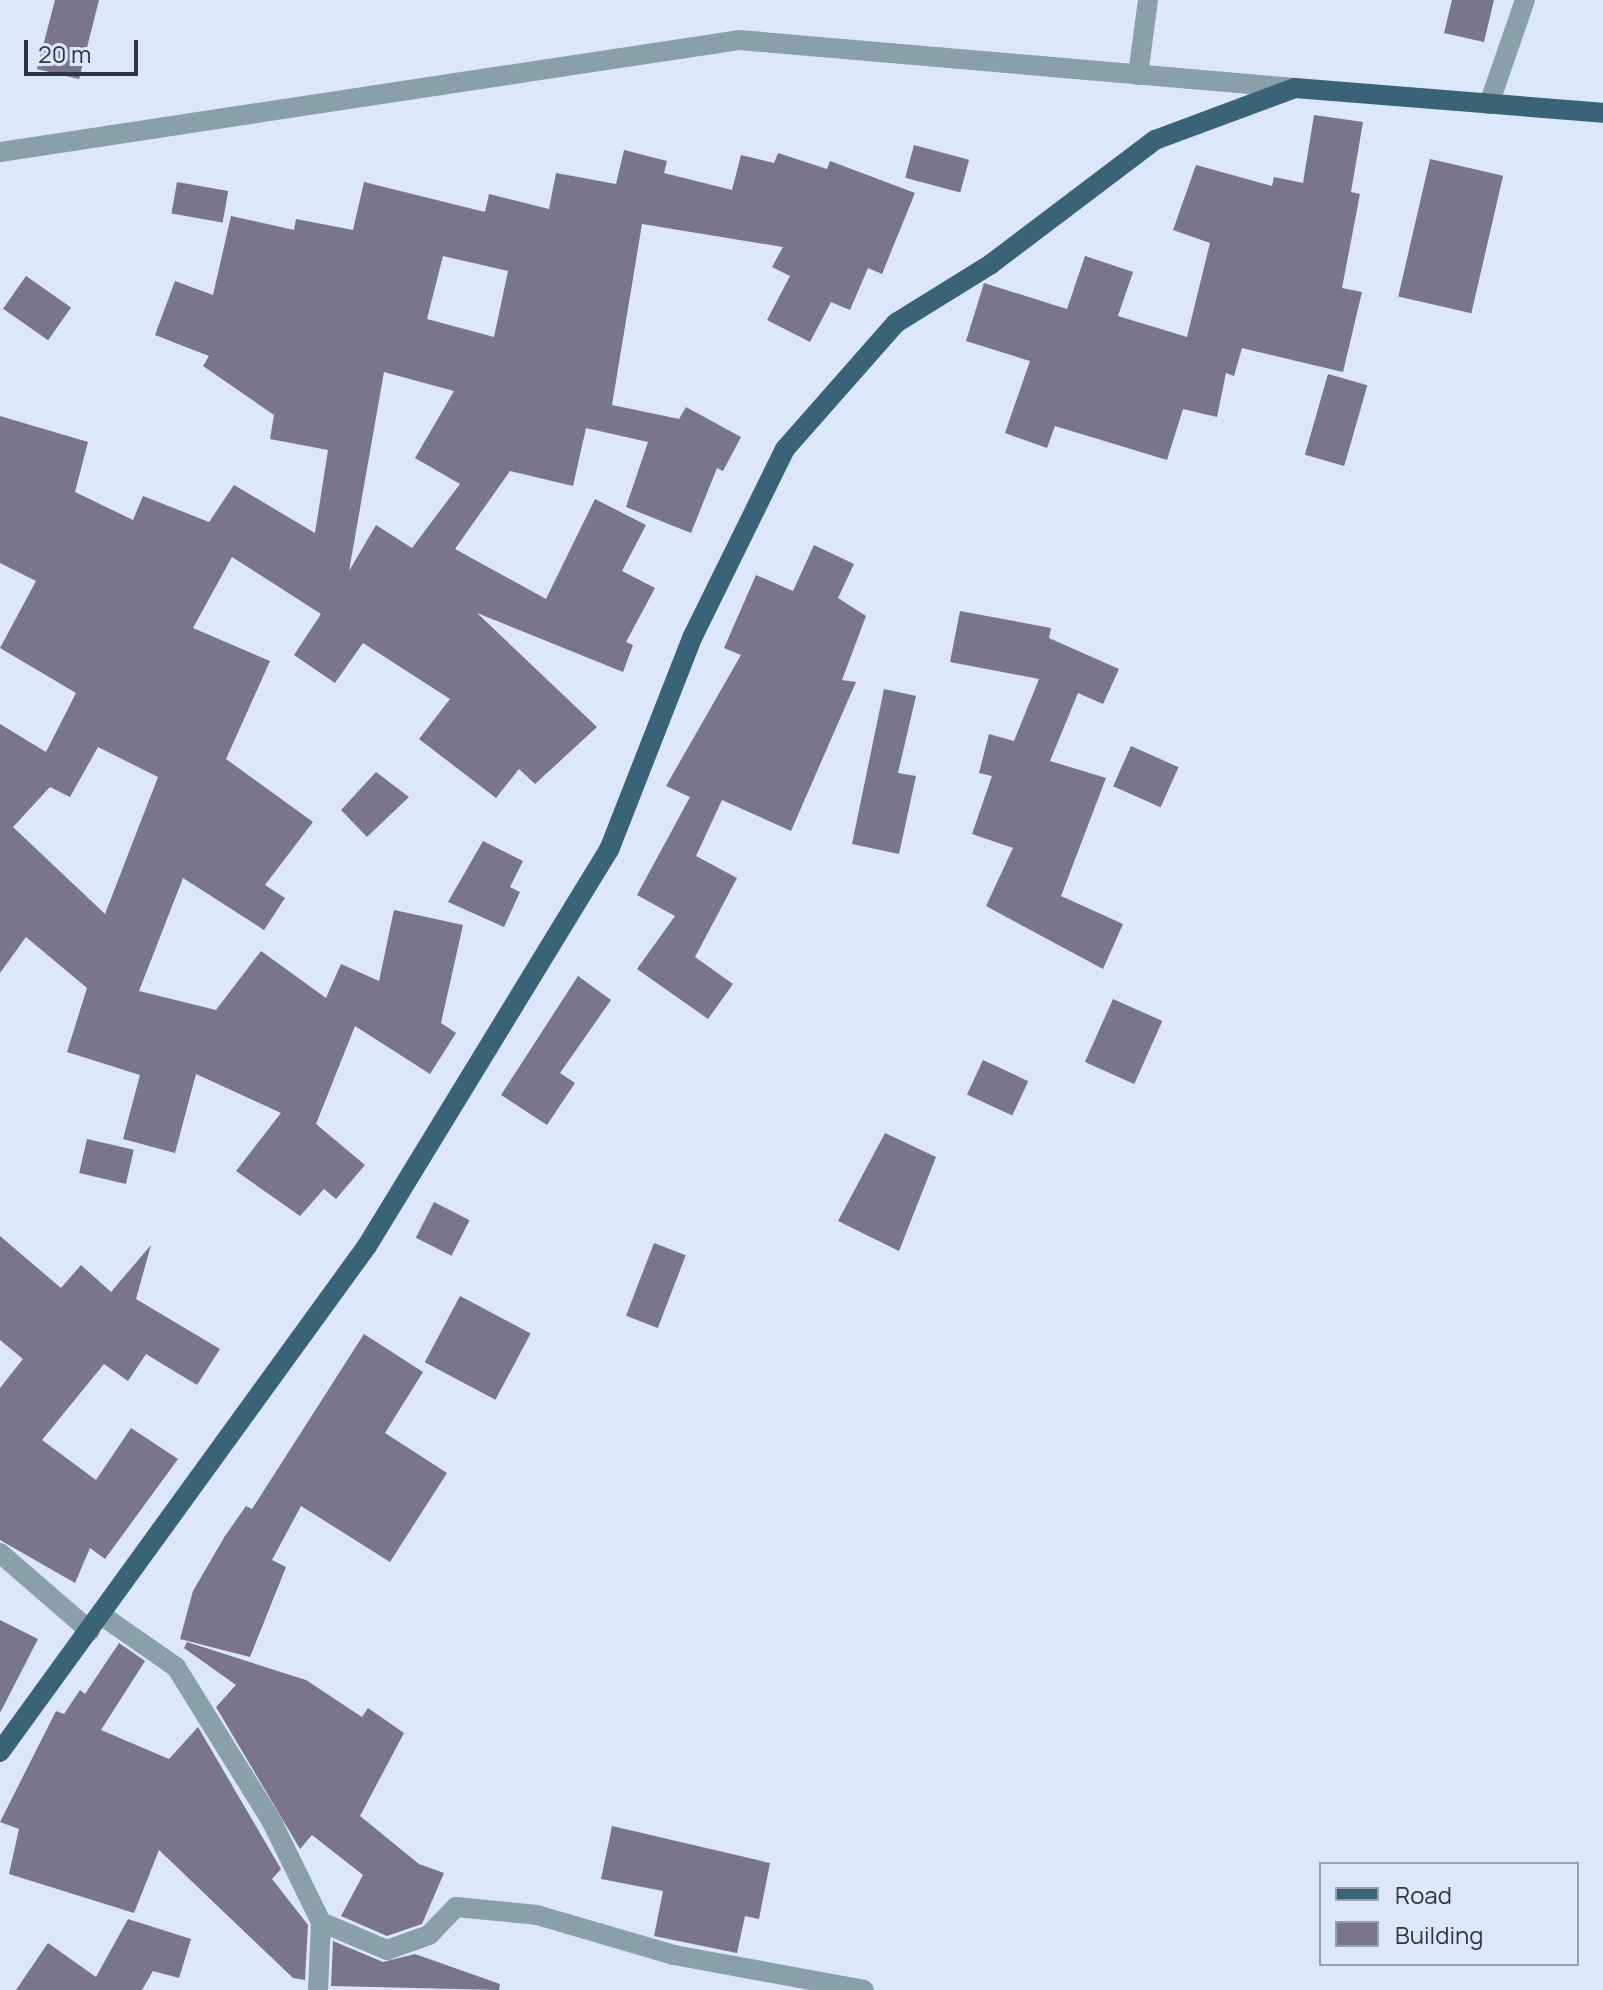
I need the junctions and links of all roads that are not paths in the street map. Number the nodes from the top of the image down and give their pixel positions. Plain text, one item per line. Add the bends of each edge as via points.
1 (1148, 0) edge
2 (1525, 0) edge
3 (1138, 75) junction
4 (1295, 88) junction
5 (1489, 104) junction
6 (1603, 113) edge
7 (0, 152) edge
8 (0, 1553) edge
9 (97, 1624) junction
10 (0, 1752) edge
11 (321, 1922) junction
12 (318, 1990) edge
13 (864, 1990) edge

1 - 3 street
2 - 5 street
3 - 4 street
3 - 7 street via 739,40
4 - 5 main road
4 - 9 main road via 1155,140 991,264 896,323 785,449 693,636 609,850 367,1246
5 - 6 main road
8 - 9 street
9 - 10 main road
9 - 11 street via 176,1667 272,1822
11 - 12 street
11 - 13 street via 387,1950 429,1935 456,1907 537,1915 674,1955

